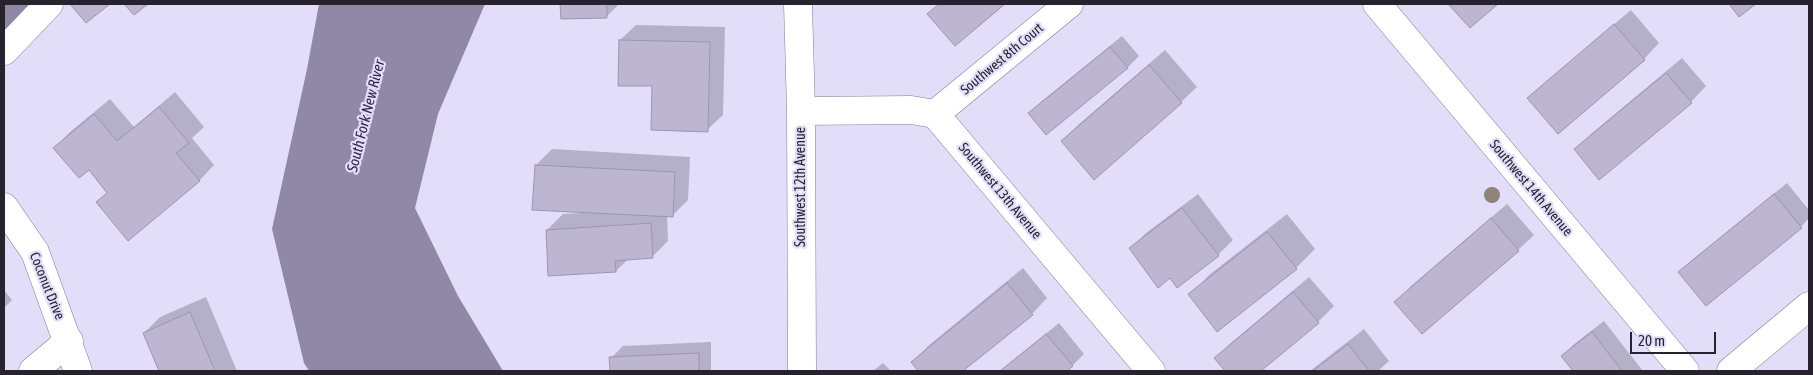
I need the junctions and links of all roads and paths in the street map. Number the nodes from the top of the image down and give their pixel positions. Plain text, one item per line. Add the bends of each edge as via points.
1 (49, 4) edge
2 (798, 4) edge
3 (1069, 4) edge
4 (1376, 4) edge
5 (4, 51) edge
6 (801, 111) junction
7 (935, 114) junction
8 (4, 207) edge
9 (1809, 306) edge
10 (69, 341) junction
11 (33, 371) edge
12 (78, 371) edge
13 (802, 371) edge
14 (1151, 371) edge
15 (1685, 371) edge
16 (1731, 371) edge

1 - 5 street
2 - 6 street, Southwest 12th Avenue
3 - 7 street, Southwest 8th Court
4 - 15 street, Southwest 14th Avenue
6 - 7 street via 911,110
6 - 13 street, Southwest 12th Avenue
7 - 14 street, Southwest 13th Avenue
8 - 10 street, Coconut Drive via 35,252
9 - 16 street
10 - 11 street
10 - 12 street, Coconut Drive

